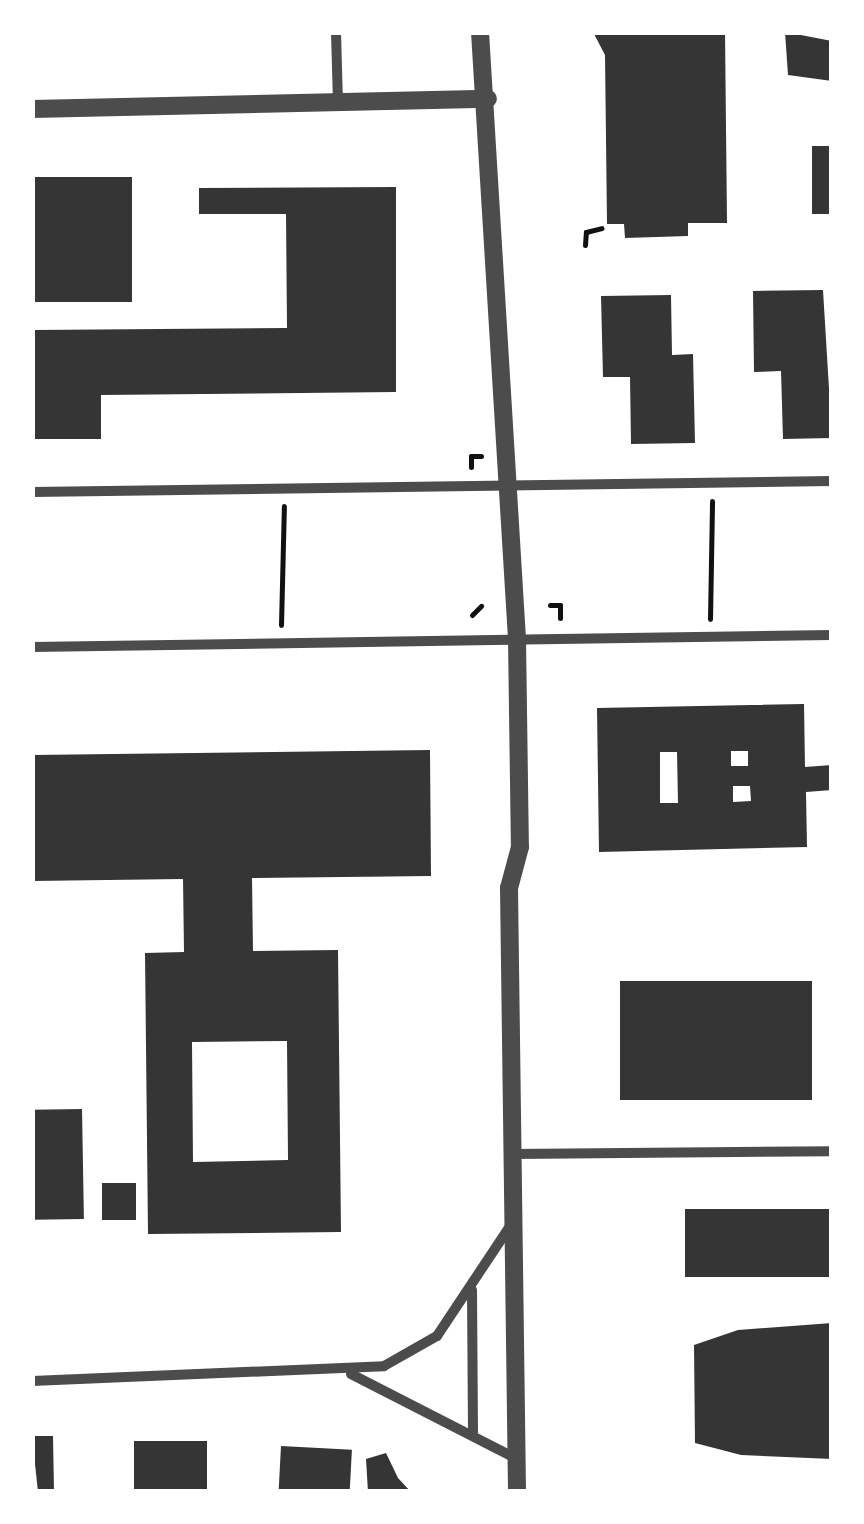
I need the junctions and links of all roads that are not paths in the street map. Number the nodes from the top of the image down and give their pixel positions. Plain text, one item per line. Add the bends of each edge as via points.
1 (336, 32) edge
2 (480, 32) edge
3 (488, 100) junction
4 (338, 103) junction
5 (32, 110) edge
6 (832, 481) edge
7 (511, 488) junction
8 (32, 492) edge
9 (832, 635) edge
10 (517, 638) junction
11 (32, 647) edge
12 (832, 1151) edge
13 (513, 1154) junction
14 (513, 1221) junction
15 (472, 1288) junction
16 (350, 1374) junction
17 (32, 1382) edge
18 (473, 1432) junction
19 (517, 1459) junction
20 (517, 1492) edge

1 - 4 street
2 - 3 street
3 - 4 street
3 - 7 street
4 - 5 street
6 - 7 street
7 - 8 street
7 - 10 street
9 - 10 street
10 - 11 street
10 - 13 street
12 - 13 street
13 - 14 street
14 - 15 street
14 - 19 street
15 - 16 street via 426,1346
15 - 18 street
16 - 17 street
16 - 18 street
18 - 19 street
19 - 20 street

